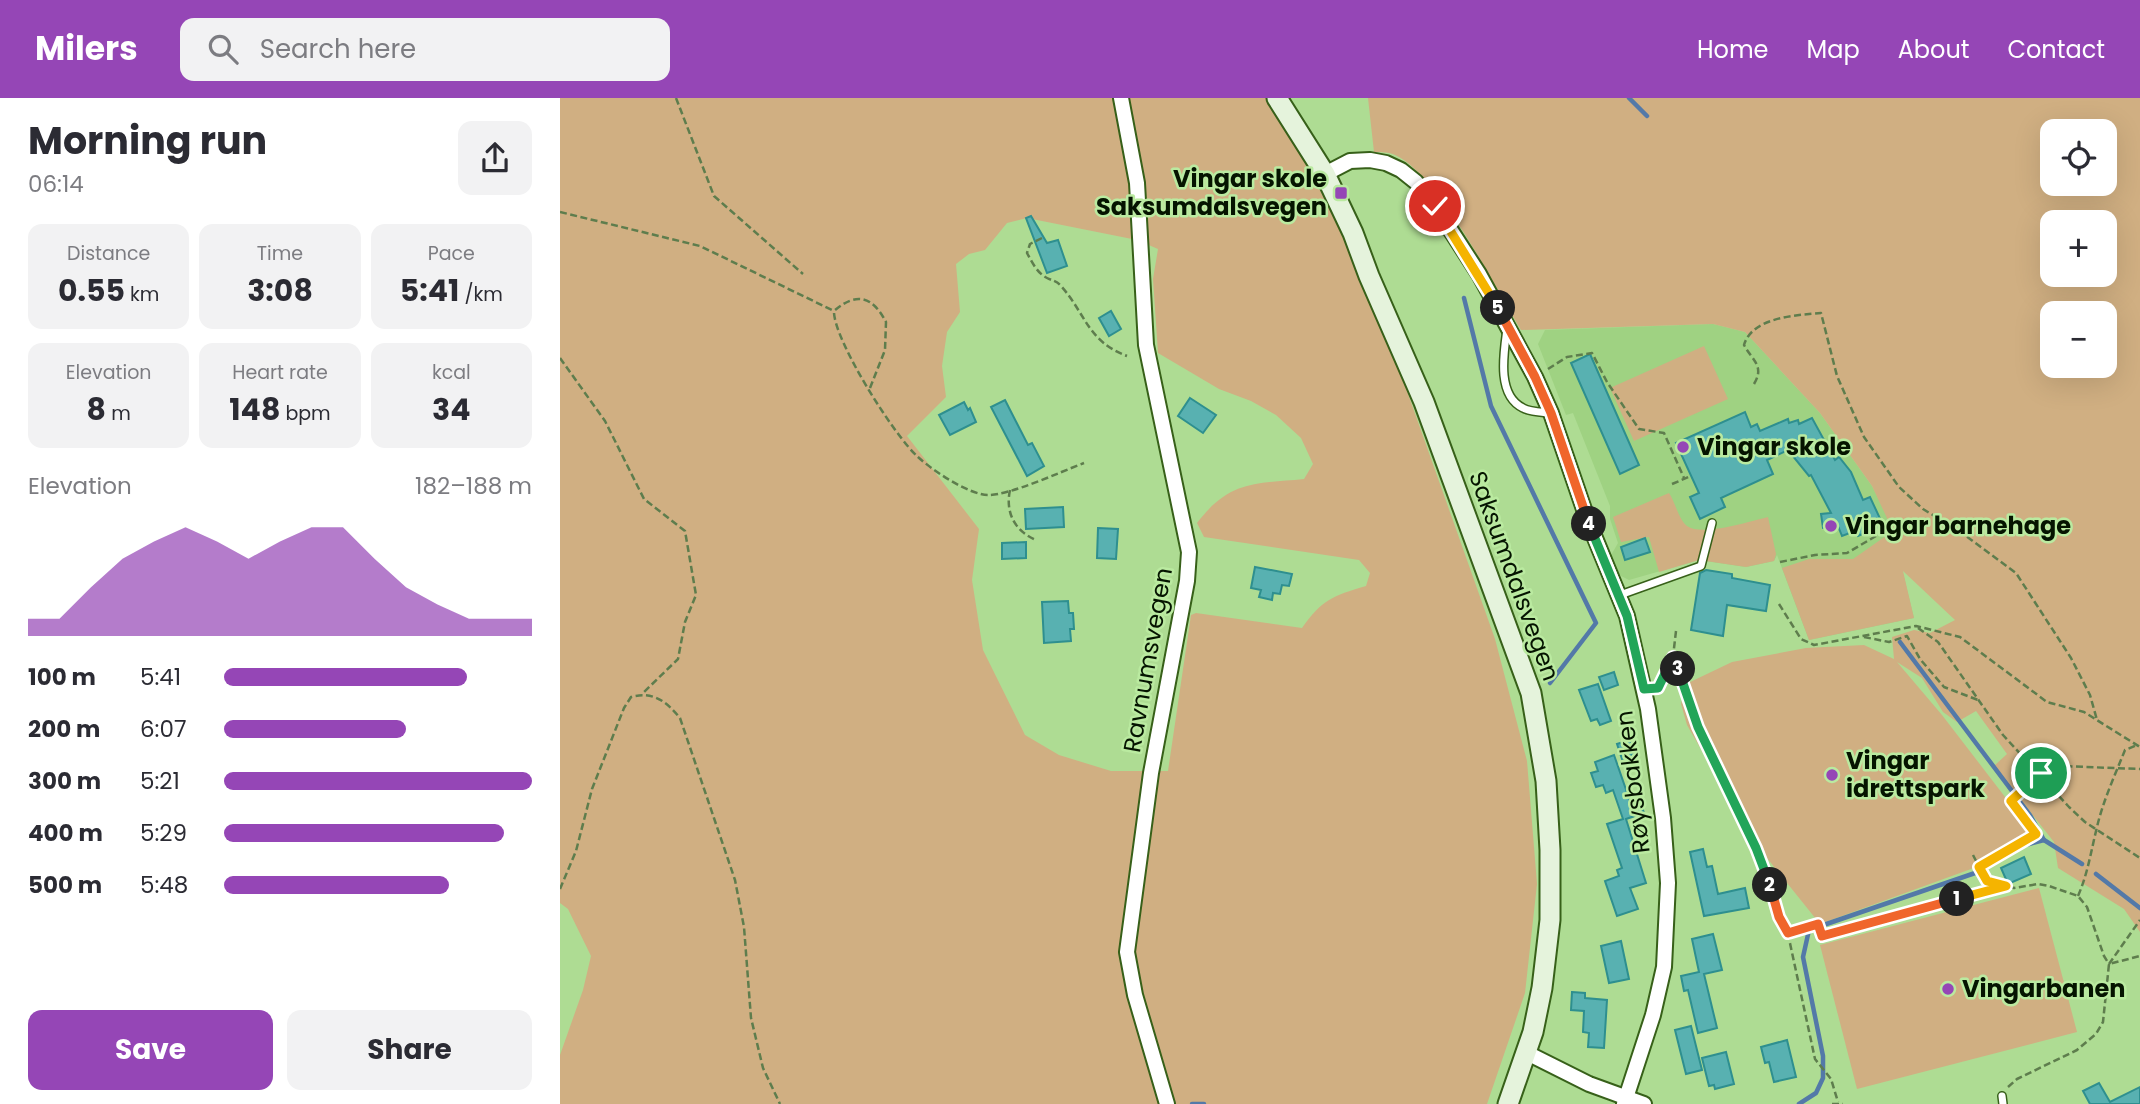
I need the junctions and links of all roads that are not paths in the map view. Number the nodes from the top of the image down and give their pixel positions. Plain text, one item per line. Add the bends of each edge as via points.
1 (1121, 98) edge
2 (1277, 98) edge
3 (1325, 174) junction
4 (1508, 325) junction
5 (1551, 413) junction
6 (1712, 523) dead end
7 (1620, 595) junction
8 (1527, 1054) junction
9 (1625, 1100) edge
10 (1167, 1104) edge
11 (1508, 1104) edge
12 (1644, 1104) edge

1 - 10 street, Ravnumsvegen via 1137,183 1146,345 1189,552 1151,773 1127,952
2 - 3 main road, Saksumdalsvegen
3 - 4 street, Røysbakken via 1350,162 1370,160 1409,176 1435,206
3 - 8 main road, Saksumdalsvegen via 1424,402 1534,704 1546,781 1551,885 1542,988
4 - 5 street, Røysbakken
4 - 5 lane via 1503,355 1508,390 1525,409
5 - 7 street, Røysbakken via 1588,521
6 - 7 lane via 1701,566
7 - 9 street, Røysbakken via 1639,657 1668,883 1664,967
8 - 9 street
8 - 11 main road, Saksumdalsvegen
9 - 12 street

